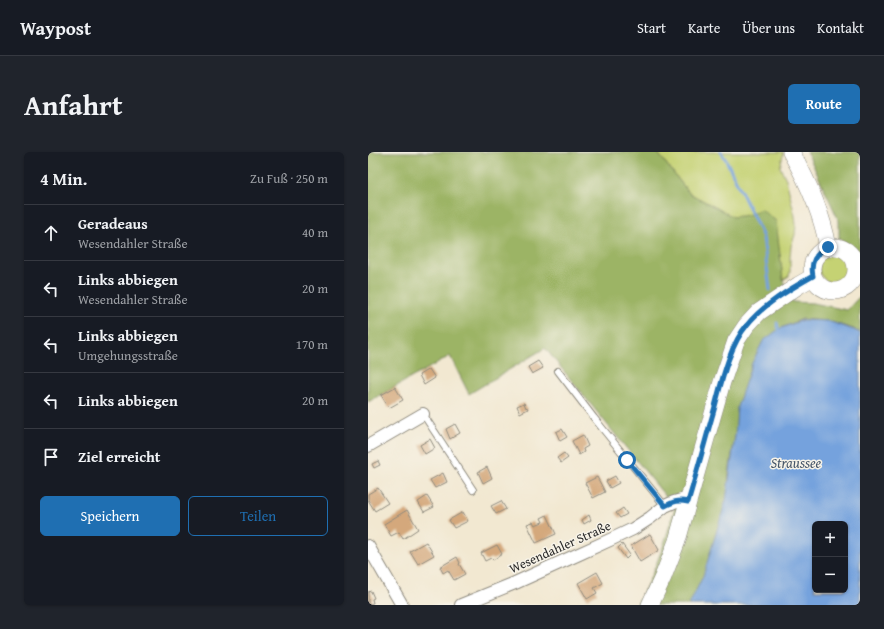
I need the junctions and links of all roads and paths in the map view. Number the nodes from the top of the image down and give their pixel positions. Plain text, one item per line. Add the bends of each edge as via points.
1 (792, 152) edge
2 (828, 247) junction
3 (813, 276) junction
4 (856, 286) edge
5 (558, 371) dead end
6 (423, 414) joint
7 (368, 446) edge
8 (473, 490) dead end
9 (688, 502) junction
10 (665, 506) junction
11 (368, 546) edge
12 (402, 605) edge
13 (462, 605) edge
14 (650, 605) edge

1 - 2 main road via 805,176 822,219
2 - 3 main road via 816,256 813,262
2 - 4 main road via 842,248 852,256 856,270
3 - 4 main road via 816,282 827,290
3 - 9 main road via 759,312 736,341
5 - 10 lane
6 - 7 street
6 - 8 lane
9 - 10 street, Wesendahler Straße via 681,500
9 - 14 main road via 677,541
10 - 13 street, Wesendahler Straße via 633,529
11 - 12 street

